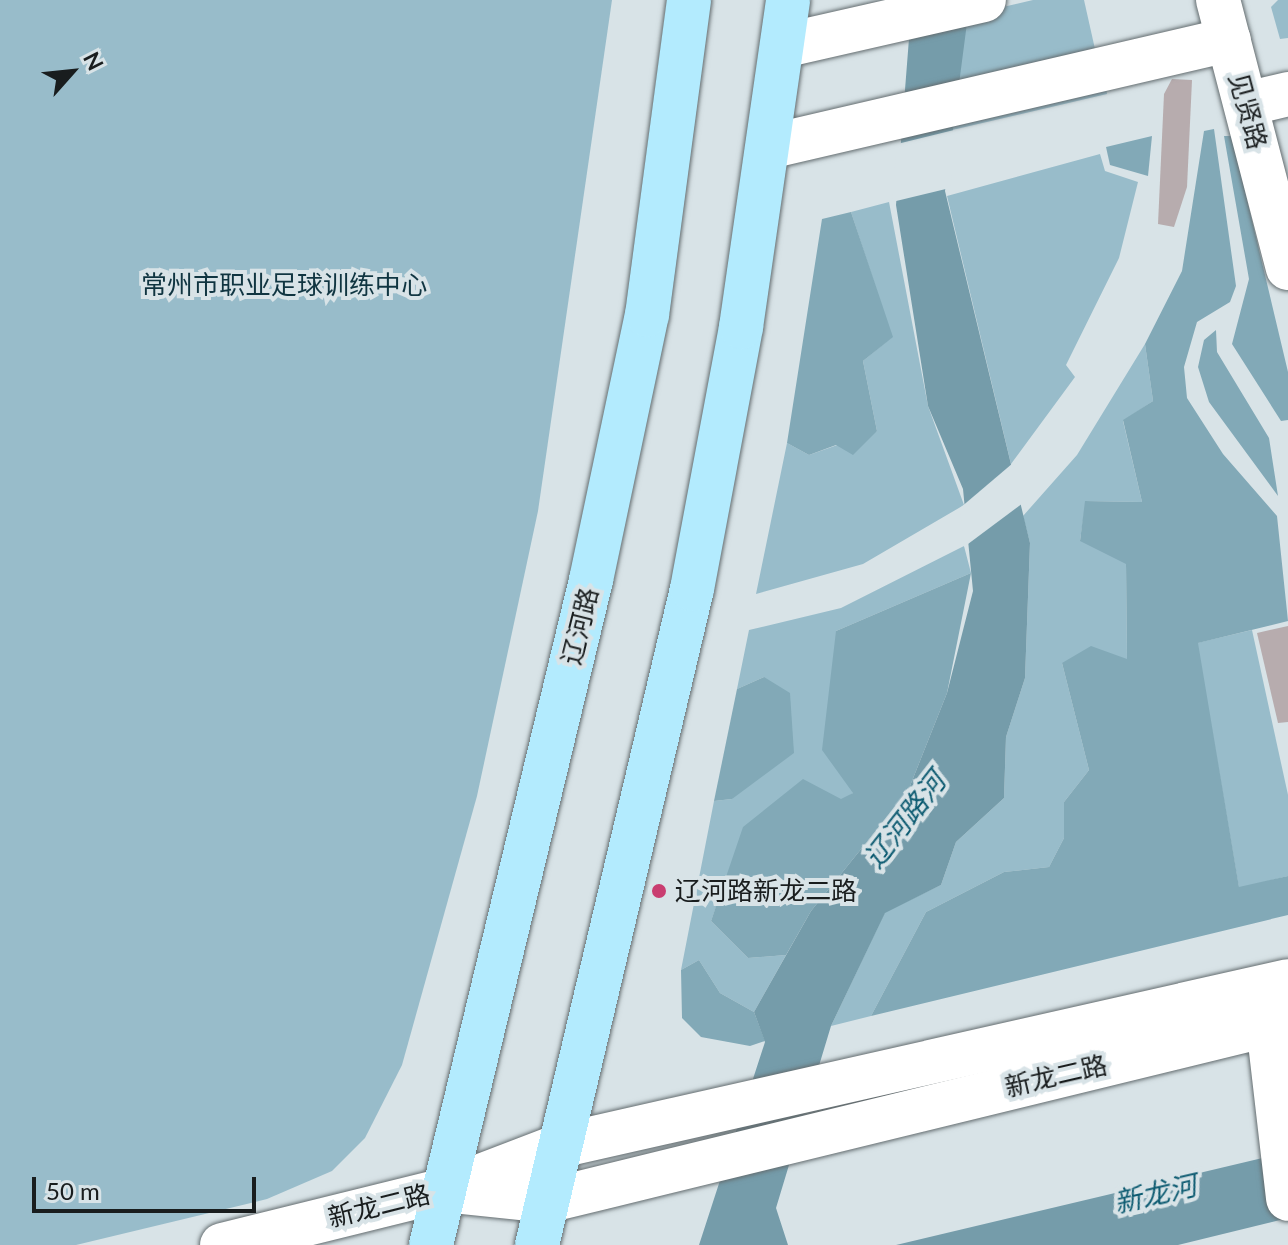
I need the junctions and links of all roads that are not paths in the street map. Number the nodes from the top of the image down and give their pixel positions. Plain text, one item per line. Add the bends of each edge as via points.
1 (689, 0) edge
2 (788, 0) edge
3 (976, 2) edge
4 (1223, 20) edge
5 (782, 46) junction
6 (1288, 94) edge
7 (1246, 104) junction
8 (768, 147) junction
9 (1288, 268) edge
10 (1283, 998) edge
11 (559, 1146) junction
12 (444, 1190) junction
13 (1288, 1199) edge
14 (547, 1201) junction
15 (222, 1245) edge
16 (431, 1245) edge
17 (537, 1245) edge

1 - 12 main road, 辽河路 via 647,315 591,580
2 - 5 main road
3 - 5 street
4 - 7 street, 见贤路
4 - 8 street via 955,104
5 - 8 main road
6 - 7 street
7 - 9 street, 见贤路
8 - 11 main road via 692,589
10 - 11 street, 新龙二路 via 827,1087
10 - 13 street via 1280,1128
10 - 14 street, 新龙二路 via 823,1132
11 - 12 street, 新龙二路
11 - 14 main road
12 - 14 street
12 - 15 street, 新龙二路
12 - 16 main road, 辽河路
14 - 17 main road

